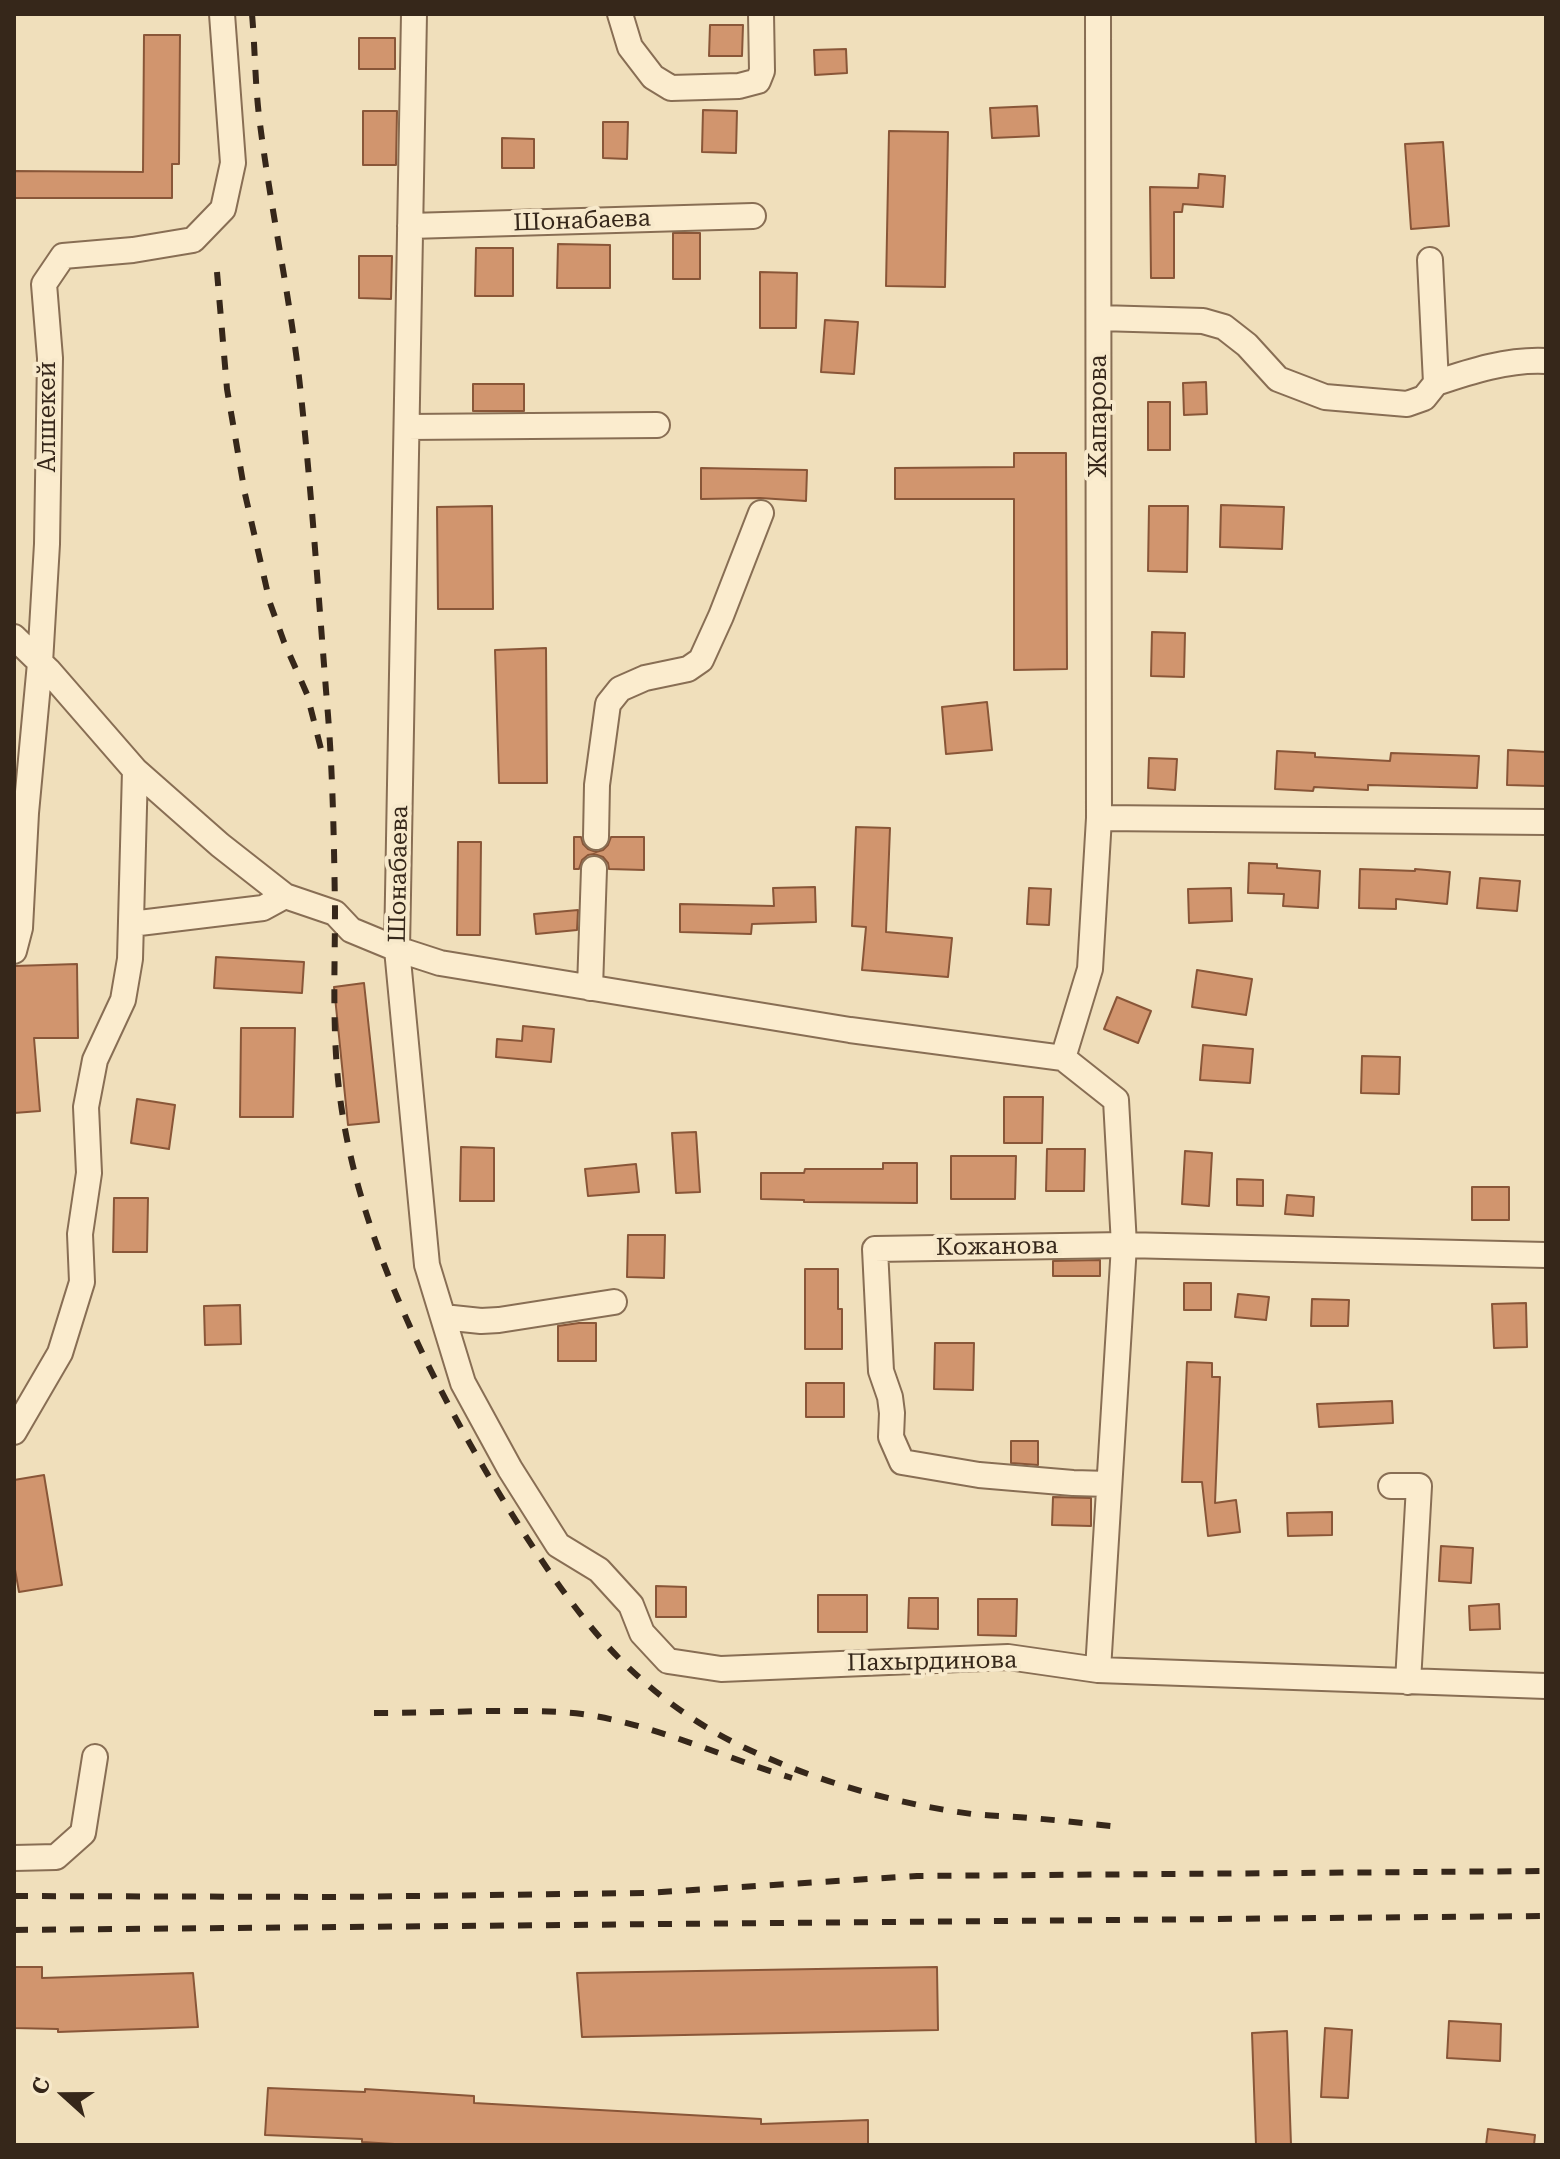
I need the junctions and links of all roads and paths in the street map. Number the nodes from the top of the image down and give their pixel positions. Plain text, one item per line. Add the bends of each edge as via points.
1 (222, 14) edge
2 (414, 14) edge
3 (620, 14) edge
4 (761, 14) edge
5 (1098, 14) edge
6 (753, 216) dead end
7 (410, 226) junction
8 (1430, 260) dead end
9 (1099, 318) junction
10 (1546, 361) edge
11 (1436, 383) junction
12 (657, 425) dead end
13 (407, 427) junction
14 (761, 513) dead end
15 (14, 637) edge
16 (40, 663) junction
17 (135, 770) junction
18 (1099, 818) junction
19 (1546, 822) edge
20 (596, 837) dead end
21 (594, 869) dead end
22 (285, 896) junction
23 (131, 924) junction
24 (397, 949) junction
25 (14, 951) edge
26 (590, 988) junction
27 (1063, 1058) junction
28 (1124, 1245) junction
29 (1546, 1255) edge
30 (614, 1302) dead end
31 (443, 1317) junction
32 (14, 1432) edge
33 (510, 1469) joint
34 (1109, 1484) junction
35 (1391, 1486) dead end
36 (1098, 1670) junction
37 (1408, 1682) junction
38 (1546, 1686) edge
39 (95, 1757) dead end
40 (14, 1858) edge

1 - 16 street, Алшекей via 233,163 223,209 193,240 63,256 44,284 50,358
2 - 7 street, Шонабаева
3 - 4 street via 630,47 653,77 671,88 758,81
5 - 9 street, Жапарова
6 - 7 street, Шонабаева
7 - 13 street, Шонабаева
8 - 11 street
9 - 11 street via 1203,321 1224,327 1278,379 1325,397 1407,404 1424,398
9 - 18 street, Жапарова
10 - 11 street via 1518,362
12 - 13 street
13 - 24 street, Шонабаева
14 - 20 street via 701,660 688,669 620,689 608,704
15 - 16 street
16 - 17 street
16 - 25 street, Алшекей
17 - 22 street
17 - 23 street
18 - 19 street
18 - 27 street, Жапарова via 1090,969
21 - 26 street
22 - 23 street via 263,908
22 - 24 street via 335,913 351,930
23 - 32 street via 123,1000 95,1060 86,1107 89,1173 80,1234 82,1282 60,1353
24 - 26 street via 440,963
24 - 31 street, Шонабаева via 427,1265
26 - 27 street
27 - 28 street via 1116,1100
28 - 29 street, Кожанова
28 - 34 street
28 - 34 street, Кожанова via 875,1249 881,1371 890,1397 891,1437 902,1462 979,1475
30 - 31 street via 499,1320
31 - 33 street, Шонабаева via 463,1383
33 - 36 street, Пахырдинова via 558,1545 599,1570 631,1605 642,1633 668,1661 721,1669 1008,1657
34 - 36 street
35 - 37 street via 1419,1486
36 - 37 street, Пахырдинова
37 - 38 street, Пахырдинова
39 - 40 street via 83,1833 56,1857

